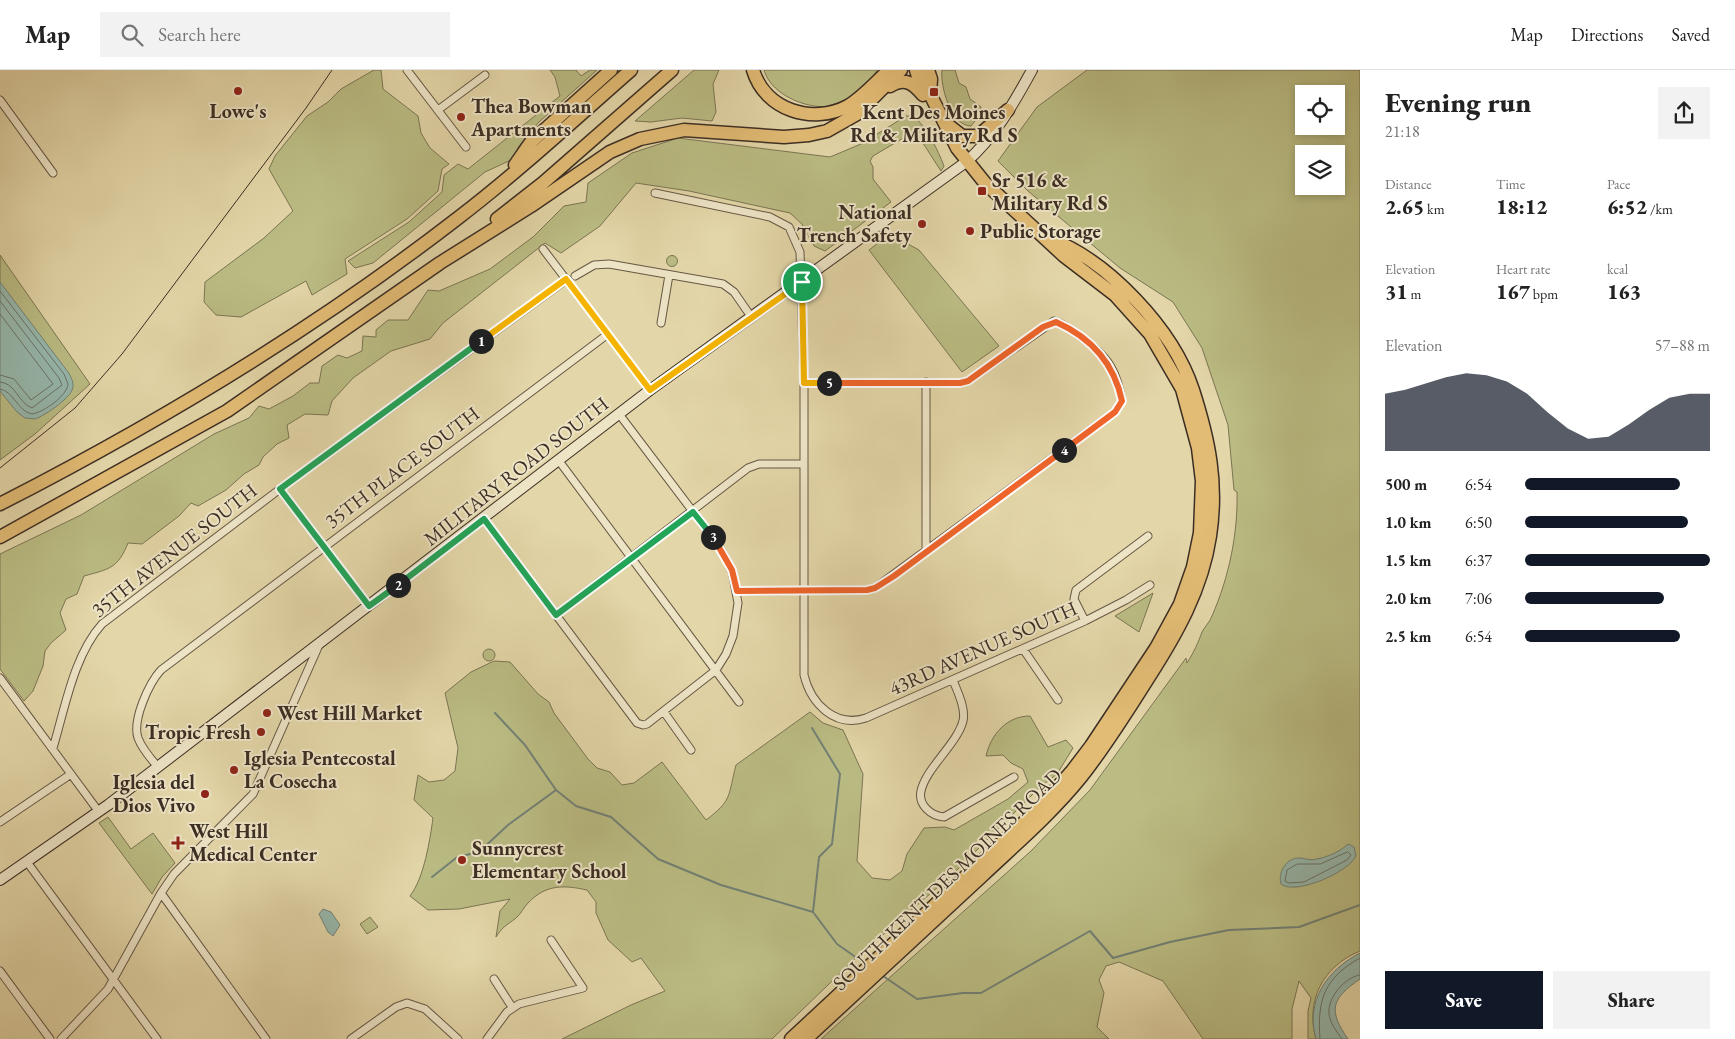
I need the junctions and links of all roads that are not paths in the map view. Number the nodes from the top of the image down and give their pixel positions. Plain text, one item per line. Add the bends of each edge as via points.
1 (407, 70) edge
2 (611, 70) edge
3 (631, 70) edge
4 (672, 70) edge
5 (752, 70) edge
6 (889, 70) edge
7 (902, 70) edge
8 (916, 70) edge
9 (928, 70) edge
10 (1032, 70) edge
11 (485, 75) dead end
12 (930, 94) junction
13 (877, 95) junction
14 (0, 100) edge
15 (936, 107) junction
16 (438, 110) junction
17 (1008, 110) junction
18 (942, 121) junction
19 (466, 147) dead end
20 (966, 162) junction
21 (53, 173) dead end
22 (500, 185) junction
23 (655, 193) dead end
24 (1043, 237) junction
25 (543, 249) dead end
26 (440, 263) junction
27 (669, 275) junction
28 (575, 276) dead end
29 (566, 279) junction
30 (802, 282) junction
31 (752, 318) junction
32 (661, 323) dead end
33 (608, 334) junction
34 (926, 382) junction
35 (804, 383) junction
36 (650, 390) junction
37 (619, 414) junction
38 (558, 461) junction
39 (804, 464) junction
40 (280, 489) junction
41 (0, 504) edge
42 (693, 512) junction
43 (484, 519) junction
44 (1148, 536) dead end
45 (0, 537) edge
46 (324, 546) junction
47 (926, 550) junction
48 (632, 558) junction
49 (1150, 585) dead end
50 (805, 590) junction
51 (737, 591) junction
52 (369, 606) junction
53 (556, 615) junction
54 (1085, 621) junction
55 (320, 644) junction
56 (1023, 649) junction
57 (716, 670) junction
58 (0, 678) edge
59 (953, 680) junction
60 (1058, 700) dead end
61 (739, 702) dead end
62 (664, 712) junction
63 (52, 748) junction
64 (691, 750) dead end
65 (158, 767) junction
66 (71, 774) junction
67 (1014, 776) dead end
68 (99, 812) junction
69 (0, 822) edge
70 (27, 862) junction
71 (0, 880) edge
72 (161, 893) junction
73 (551, 940) dead end
74 (0, 971) edge
75 (494, 979) dead end
76 (113, 980) junction
77 (512, 1007) junction
78 (50, 1039) edge
79 (61, 1039) edge
80 (157, 1039) edge
81 (266, 1039) edge
82 (351, 1039) edge
83 (458, 1039) edge
84 (487, 1039) edge
85 (791, 1039) edge
86 (806, 1039) edge

1 - 16 street
2 - 22 highway via 531,142
3 - 22 highway
4 - 26 highway via 543,183
5 - 6 highway via 763,90 776,103 794,112 817,115 849,105
7 - 13 highway
8 - 12 highway, SOUTH KENT DES MOINES ROAD via 920,84
9 - 12 highway, SOUTH KENT DES MOINES ROAD
10 - 17 main road, MILITARY ROAD SOUTH
11 - 16 street
12 - 15 highway, SOUTH KENT DES MOINES ROAD
13 - 15 highway via 899,81 906,81
13 - 26 highway via 847,121 818,133 775,136 684,130 625,145 596,160 531,206
14 - 21 street
15 - 18 highway, SOUTH KENT DES MOINES ROAD
16 - 19 street
17 - 18 highway via 986,131 974,137 958,134
17 - 20 main road, MILITARY ROAD SOUTH via 980,149
18 - 20 highway, SOUTH KENT DES MOINES ROAD
20 - 24 highway, SOUTH KENT DES MOINES ROAD via 1000,200
20 - 30 main road, MILITARY ROAD SOUTH
22 - 41 highway via 406,258 276,346 126,437
23 - 30 street via 770,217 789,226 800,252
24 - 85 highway, SOUTH KENT DES MOINES ROAD via 1129,309 1156,343 1182,389 1194,428 1202,481 1200,533 1191,574 1178,609 1159,642 1091,746 1066,778 1035,812
24 - 86 highway, SOUTH KENT DES MOINES ROAD via 1066,245 1140,305 1171,345 1190,380 1212,460 1213,502 1204,565 1191,605 1177,633 1081,777 1041,820
25 - 29 street
26 - 45 highway via 227,411
27 - 28 street via 601,264
27 - 31 street via 727,286
27 - 32 street
29 - 33 street
29 - 40 street, 35TH AVENUE SOUTH
30 - 31 main road, MILITARY ROAD SOUTH
30 - 35 street
31 - 36 main road, MILITARY ROAD SOUTH
33 - 36 street
33 - 46 street, 35TH PLACE SOUTH
34 - 35 street
34 - 47 street
34 - 47 street via 968,381 1054,321 1106,358 1122,401 1115,412
35 - 39 street
36 - 37 main road, MILITARY ROAD SOUTH
37 - 38 main road, MILITARY ROAD SOUTH
37 - 42 street
38 - 43 main road, MILITARY ROAD SOUTH
38 - 48 street
39 - 42 street via 753,465
39 - 50 street
40 - 46 street
40 - 63 street, 35TH AVENUE SOUTH via 93,634 81,657
42 - 48 street
42 - 51 street via 724,553
43 - 52 main road, MILITARY ROAD SOUTH
43 - 53 street
44 - 54 street via 1076,590 1074,600
46 - 52 street
46 - 65 street, 35TH PLACE SOUTH via 154,678 144,700 137,732 140,742
47 - 50 street via 871,590
48 - 53 street
48 - 57 street
49 - 54 street, 43RD AVENUE SOUTH
50 - 51 street
50 - 59 street, 43RD AVENUE SOUTH via 804,675 811,696 825,712 837,718 860,720
51 - 57 street via 736,626
52 - 55 main road, MILITARY ROAD SOUTH
53 - 62 street via 637,723 645,725
54 - 56 street, 43RD AVENUE SOUTH
55 - 65 main road, MILITARY ROAD SOUTH
55 - 72 street via 253,794 174,874
56 - 59 street, 43RD AVENUE SOUTH
56 - 60 street
57 - 61 street
57 - 62 street
58 - 63 street
59 - 67 street via 961,701 963,719 922,788 922,802 932,814 944,817
62 - 64 street
63 - 66 street
65 - 68 main road, MILITARY ROAD SOUTH
66 - 68 street
66 - 69 street
68 - 70 main road, MILITARY ROAD SOUTH
70 - 71 main road, MILITARY ROAD SOUTH
70 - 76 street
72 - 76 street
72 - 81 street
73 - 77 street via 583,988
74 - 78 street
75 - 77 street
76 - 79 street
76 - 80 street
77 - 84 street
82 - 83 street via 407,1003 425,1009

